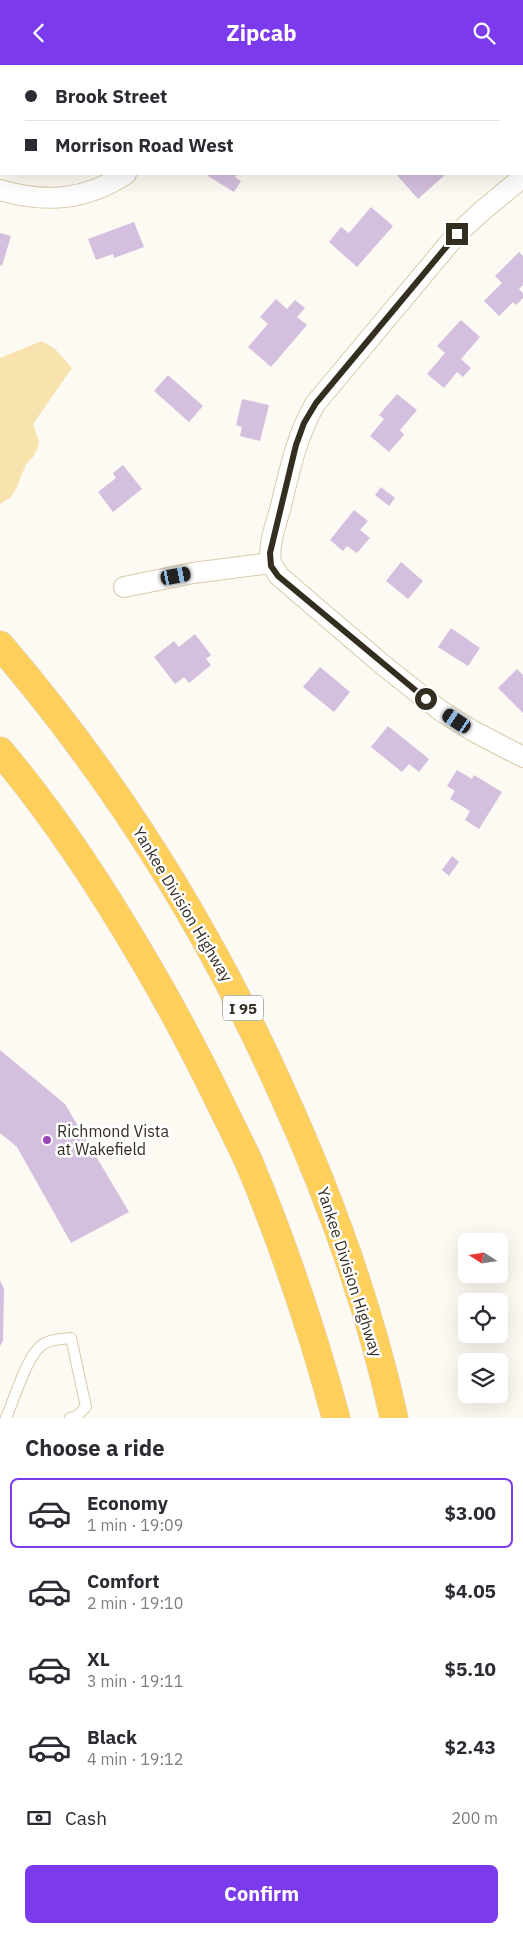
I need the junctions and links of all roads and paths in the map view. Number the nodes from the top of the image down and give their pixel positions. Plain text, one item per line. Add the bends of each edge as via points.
1 (124, 175) edge
2 (523, 177) edge
3 (0, 190) edge
4 (271, 563) junction
5 (124, 587) dead end
6 (0, 645) edge
7 (0, 751) edge
8 (523, 757) edge
9 (6, 1418) edge
10 (70, 1418) edge
11 (336, 1418) edge
12 (394, 1418) edge

1 - 3 street via 102,187 70,197 37,198
2 - 4 street via 457,234 316,403 296,445 273,536
4 - 5 street via 193,573
4 - 8 street via 278,576 434,705 473,731
6 - 12 highway, Yankee Division Highway / I 95 via 67,727 122,803 187,906 256,1033 305,1141 346,1247
7 - 11 highway via 74,849 122,923 200,1061 250,1165 272,1221 310,1327
9 - 10 lane via 32,1356 43,1344 71,1338 86,1407

